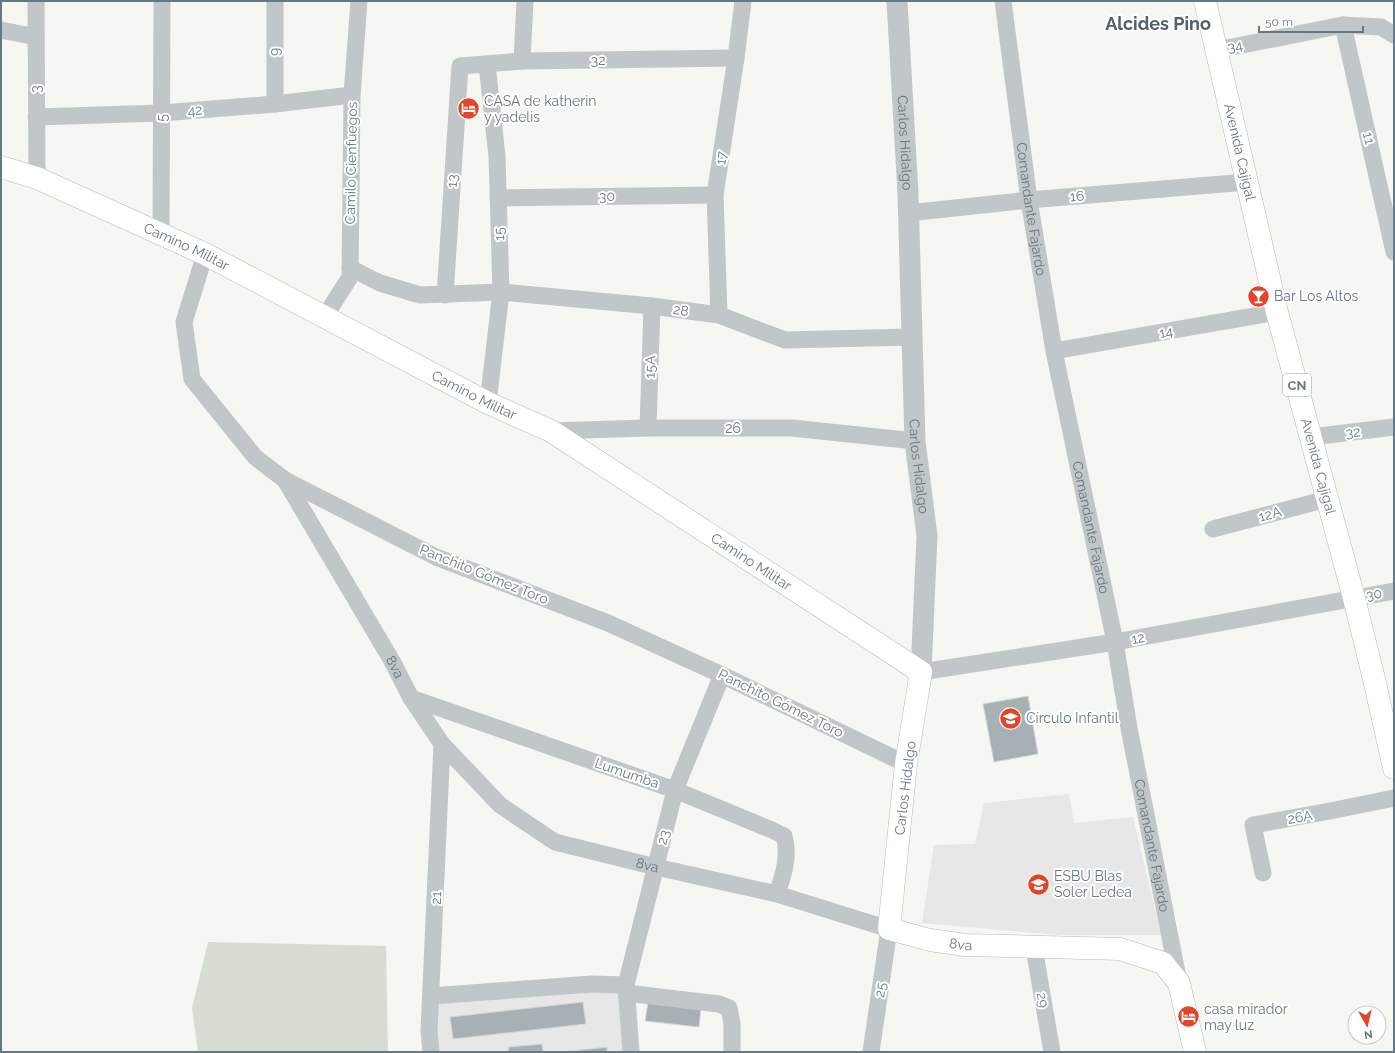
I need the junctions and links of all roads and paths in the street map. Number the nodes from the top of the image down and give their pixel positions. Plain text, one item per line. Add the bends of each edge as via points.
1 (36, 1) edge
2 (162, 1) edge
3 (275, 1) edge
4 (359, 1) edge
5 (525, 1) edge
6 (743, 1) edge
7 (897, 1) edge
8 (1003, 1) edge
9 (1205, 1) edge
10 (1343, 25) junction
11 (1, 30) edge
12 (1394, 35) edge
13 (36, 37) junction
14 (1217, 50) junction
15 (736, 58) junction
16 (522, 61) junction
17 (487, 64) junction
18 (460, 66) joint
19 (352, 95) junction
20 (275, 104) junction
21 (162, 113) junction
22 (36, 117) junction
23 (1, 167) edge
24 (37, 178) junction
25 (1247, 182) junction
26 (715, 195) junction
27 (498, 198) junction
28 (1029, 200) junction
29 (908, 212) junction
30 (161, 234) junction
31 (1394, 252) edge
32 (205, 254) junction
33 (350, 268) junction
34 (501, 292) junction
35 (445, 295) junction
36 (652, 306) junction
37 (1278, 312) junction
38 (719, 315) junction
39 (324, 318) junction
40 (912, 337) junction
41 (1054, 351) junction
42 (488, 403) junction
43 (1394, 427) edge
44 (648, 428) junction
45 (551, 431) junction
46 (1311, 437) junction
47 (915, 441) junction
48 (285, 480) junction
49 (1327, 499) junction
50 (1213, 529) dead end
51 (1394, 591) edge
52 (1354, 598) junction
53 (1115, 642) junction
54 (921, 672) junction
55 (722, 675) junction
56 (411, 698) junction
57 (1387, 707) edge
58 (442, 744) junction
59 (906, 764) junction
60 (1394, 768) edge
61 (675, 790) junction
62 (1394, 798) edge
63 (656, 866) junction
64 (1263, 873) dead end
65 (777, 894) junction
66 (889, 929) junction
67 (1034, 948) junction
68 (1179, 983) junction
69 (626, 989) junction
70 (432, 996) junction
71 (431, 1052) edge
72 (631, 1052) edge
73 (732, 1052) edge
74 (871, 1052) edge
75 (1052, 1052) edge
76 (1195, 1052) edge

1 - 13 street, 3
2 - 21 street, 5
3 - 20 street, 9
4 - 19 street, Camilo Cienfuegos
5 - 16 street
6 - 15 street, 17
7 - 29 street, Carlos Hidalgo
8 - 28 street, Comandante Fajardo
9 - 14 main road, Avenida Cajigal / CN
10 - 12 street, 34 via 1381,27
10 - 14 street, 34
10 - 31 street, 11
11 - 13 street
13 - 22 street, 3
14 - 25 main road, Avenida Cajigal / CN
15 - 16 street, 32
15 - 26 street, 17
16 - 17 street, 32
17 - 18 street, 32
17 - 27 street, 15 via 497,156
18 - 35 street, 13
19 - 20 street, 42
19 - 33 street, Camilo Cienfuegos
20 - 21 street, 42
21 - 22 street, 42
21 - 30 street, 5
22 - 24 street, 3
23 - 24 main road, Camino Militar
24 - 30 main road, Camino Militar
25 - 28 street, 16
25 - 37 main road, Avenida Cajigal / CN
26 - 27 street, 30
26 - 38 street, 17
27 - 34 street, 15
28 - 29 street, 16
28 - 41 street, Comandante Fajardo
29 - 40 street, Carlos Hidalgo
30 - 32 main road, Camino Militar
32 - 39 main road, Camino Militar
32 - 48 street, Panchito Gómez Toro via 184,322 192,379 255,457
33 - 35 street, 28 via 380,283 420,295
33 - 39 street, Camilo Cienfuegos via 350,277
34 - 35 street, 28
34 - 36 street, 28
34 - 42 street, 15
36 - 38 street, 28
36 - 44 street, 15A
37 - 41 street, 14
37 - 46 main road, Avenida Cajigal / CN
38 - 40 street, 28 via 785,340
39 - 42 main road, Camino Militar
40 - 47 street, Carlos Hidalgo
41 - 53 street, Comandante Fajardo
42 - 45 main road, Camino Militar
43 - 46 street, 32
44 - 45 street, 26
44 - 47 street, 26 via 792,428
45 - 54 main road, Camino Militar
46 - 49 main road, Avenida Cajigal / CN
47 - 54 street, Carlos Hidalgo via 927,536
48 - 55 street, Panchito Gómez Toro via 436,557 608,623
48 - 56 street, 8va
49 - 50 street, 12A
49 - 52 main road, Avenida Cajigal / CN
51 - 52 street, 30
52 - 53 street, 12
52 - 57 main road, Avenida Cajigal / CN
53 - 54 street, 12
53 - 68 street, Comandante Fajardo via 1129,728
54 - 59 main road, Carlos Hidalgo
55 - 59 street, Panchito Gómez Toro
55 - 61 street, 23
56 - 58 street, 8va
56 - 61 street, Lumumba
57 - 60 main road, Avenida Cajigal / CN
58 - 63 street, 8va via 500,805 555,842
58 - 70 street, 21
59 - 66 main road, Carlos Hidalgo
61 - 63 street, 23
61 - 65 street, Lumumba via 784,836 787,844 784,872
62 - 64 street, 26A via 1253,825
63 - 65 street, 8va
63 - 69 street, 23
65 - 66 street, 8va
66 - 67 main road, 8va via 930,940 965,945
66 - 74 street, 25
67 - 68 main road, 8va via 1120,949 1163,963
67 - 75 street, 29
68 - 76 main road, Comandante Fajardo
69 - 70 street via 592,984
69 - 72 street, 23
69 - 73 street via 719,1004 729,1008
70 - 71 street, 21 via 429,1031

